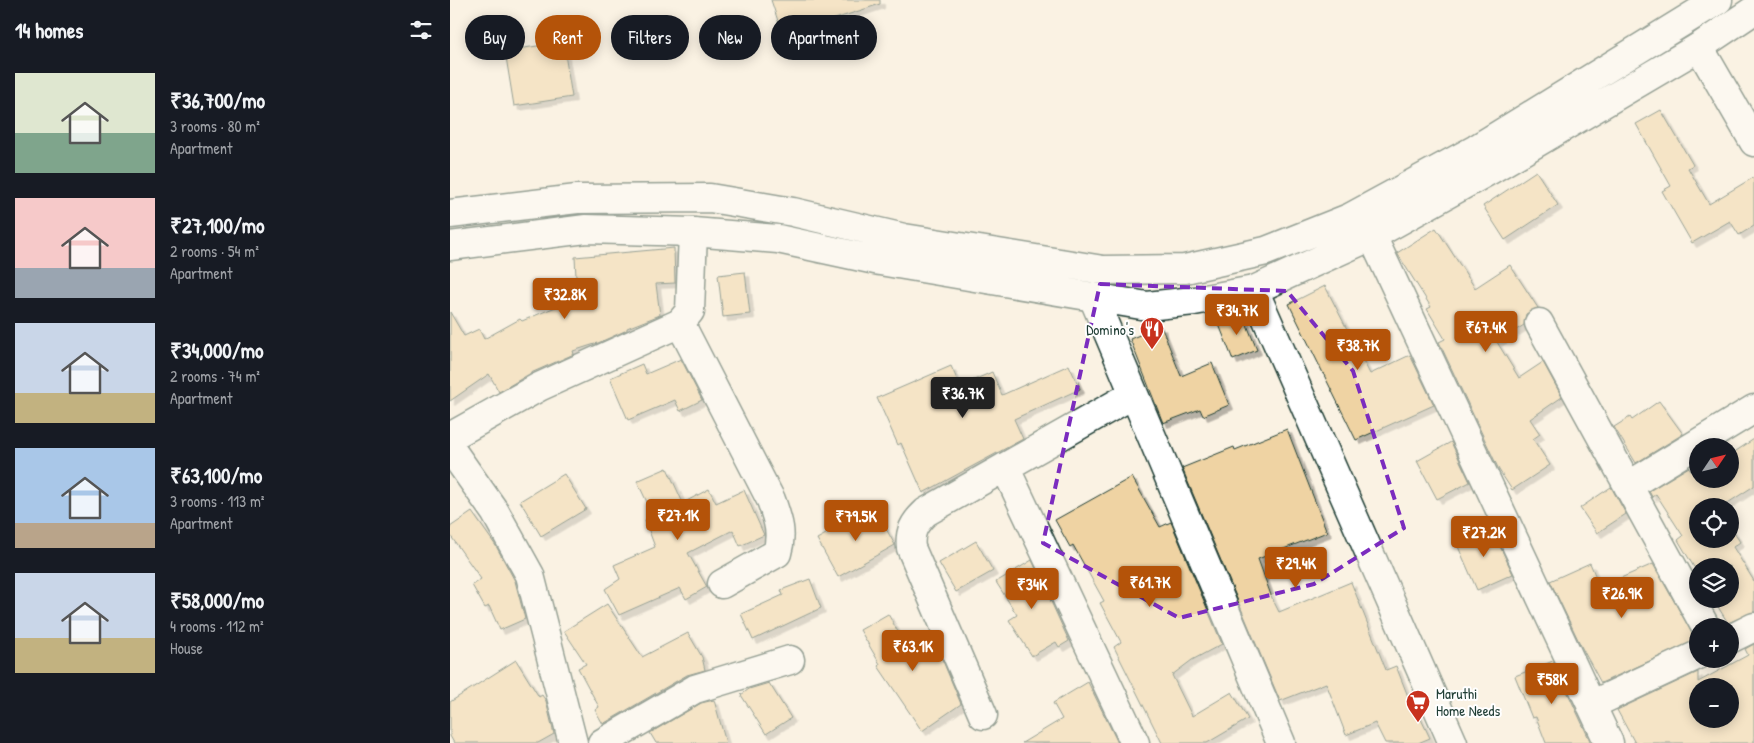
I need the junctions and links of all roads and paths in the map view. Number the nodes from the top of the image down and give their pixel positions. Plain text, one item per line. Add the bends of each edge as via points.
1 (1718, 0) edge
2 (1754, 10) edge
3 (1699, 47) junction
4 (1754, 142) edge
5 (450, 214) edge
6 (694, 232) junction
7 (1372, 236) junction
8 (450, 246) edge
9 (1254, 290) junction
10 (1093, 297) junction
11 (680, 323) junction
12 (1539, 324) dead end
13 (1134, 394) junction
14 (1754, 409) edge
15 (450, 437) edge
16 (450, 448) edge
17 (1005, 467) junction
18 (1628, 486) junction
19 (722, 584) dead end
20 (1701, 618) edge
21 (1754, 627) edge
22 (1739, 634) edge
23 (1689, 659) edge
24 (790, 660) dead end
25 (1591, 705) junction
26 (983, 715) dead end
27 (573, 743) edge
28 (602, 743) edge
29 (1135, 743) edge
30 (1281, 743) edge
31 (1453, 743) edge
32 (1609, 743) edge

1 - 5 street via 1476,149 1349,218 1266,251 1185,269 1103,270 904,238 792,212 710,198 578,199
2 - 3 street
3 - 4 street
3 - 7 street
6 - 8 street via 586,229
6 - 10 street via 778,239 880,261
6 - 11 street via 690,311
7 - 9 street
7 - 25 street
9 - 10 street via 1146,306
9 - 31 street
10 - 13 street
11 - 15 street via 539,388
11 - 19 street via 771,500 781,526 781,540 776,553
12 - 18 street
13 - 17 street
13 - 30 street
14 - 18 street
16 - 27 street via 495,512 530,574
17 - 26 street via 926,512 915,522 910,536 911,548
17 - 29 street
18 - 20 street
21 - 22 street
23 - 25 street
24 - 28 street via 695,688
25 - 32 street

